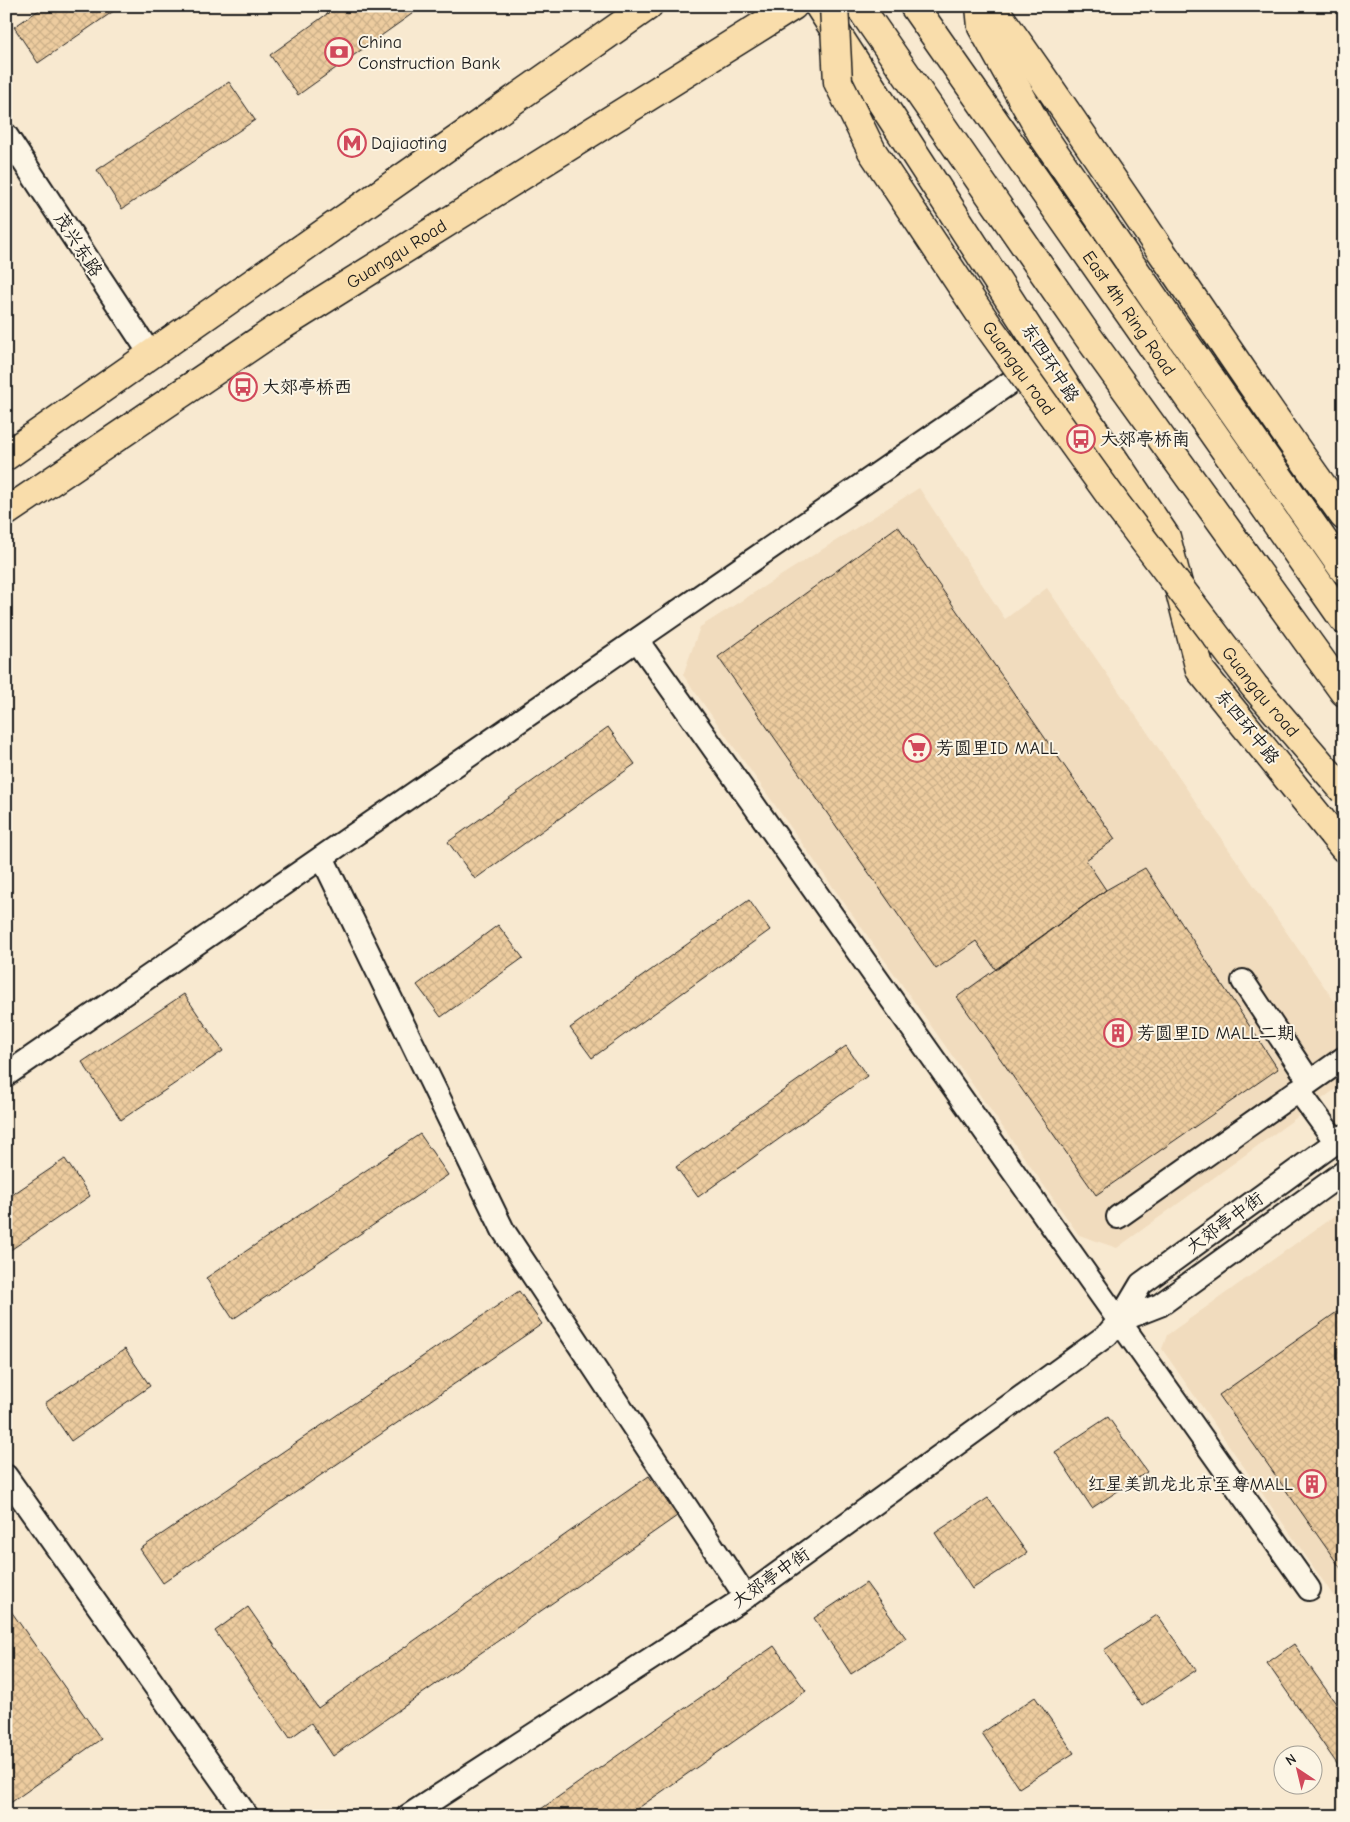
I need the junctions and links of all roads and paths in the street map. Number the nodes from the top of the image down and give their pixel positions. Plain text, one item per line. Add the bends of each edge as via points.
1 (648, 6) edge
2 (793, 6) edge
3 (820, 6) edge
4 (834, 6) edge
5 (859, 6) edge
6 (914, 6) edge
7 (980, 6) edge
8 (992, 6) edge
9 (6, 135) edge
10 (151, 355) junction
11 (1047, 357) junction
12 (6, 456) edge
13 (6, 512) edge
14 (1344, 516) edge
15 (1344, 570) edge
16 (1344, 620) edge
17 (637, 640) junction
18 (1344, 692) edge
19 (1344, 791) edge
20 (1344, 848) edge
21 (322, 857) junction
22 (1243, 981) dead end
23 (1344, 1058) edge
24 (6, 1075) edge
25 (1304, 1086) junction
26 (1340, 1139) edge
27 (1344, 1172) edge
28 (1118, 1217) dead end
29 (1119, 1322) junction
30 (6, 1476) edge
31 (1309, 1589) dead end
32 (746, 1597) junction
33 (247, 1816) edge
34 (408, 1816) edge

1 - 10 main road
2 - 13 main road, Guangqu Road via 275,330
3 - 11 main road, 东四环中路
4 - 19 main road, Guangqu road, bridge via 838,82 872,151 989,327 1117,505 1254,686
5 - 18 main road via 1089,338
6 - 16 main road, East 4th Ring Road
7 - 15 main road via 982,27 1043,136
8 - 14 main road
9 - 10 street, 茂兴东路
10 - 12 main road
11 - 17 street
11 - 20 main road, 东四环中路 via 1166,537 1200,670
17 - 21 street
17 - 29 street
21 - 24 street
21 - 32 street via 503,1230
22 - 25 street
23 - 25 street
25 - 26 street
25 - 28 street
26 - 29 street, 大郊亭中街 via 1141,1284
27 - 29 street, 大郊亭中街 via 1160,1306
29 - 31 street
29 - 32 street, 大郊亭中街 via 1107,1335
30 - 33 street
32 - 34 street, 大郊亭中街

